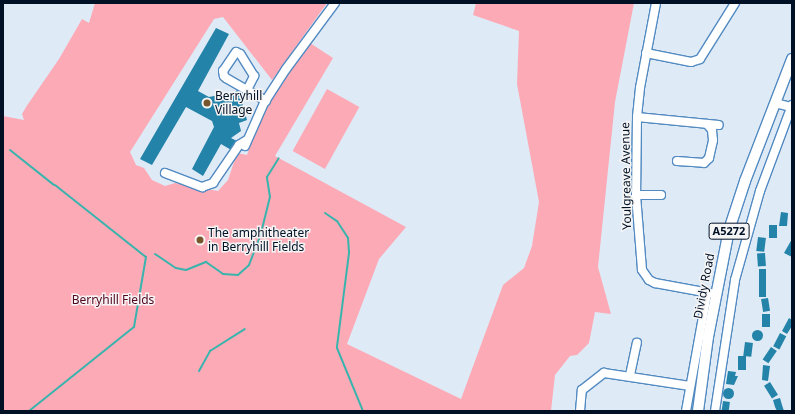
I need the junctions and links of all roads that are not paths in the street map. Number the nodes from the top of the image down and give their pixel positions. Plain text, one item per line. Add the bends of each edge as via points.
1 (335, 3) edge
2 (656, 3) edge
3 (735, 3) edge
4 (646, 53) junction
5 (792, 59) edge
6 (247, 90) junction
7 (266, 101) junction
8 (775, 103) junction
9 (792, 106) edge
10 (637, 117) junction
11 (707, 124) junction
12 (719, 125) dead end
13 (677, 161) dead end
14 (165, 173) dead end
15 (636, 195) junction
16 (661, 195) dead end
17 (711, 294) junction
18 (637, 342) dead end
19 (630, 375) junction
20 (690, 386) junction
21 (580, 411) edge
22 (686, 411) edge
23 (698, 411) edge
24 (714, 411) edge

1 - 7 street via 303,43
2 - 4 street, Youlgreave Avenue
3 - 4 street via 700,59 691,62
4 - 10 street, Youlgreave Avenue
5 - 8 main road, Dividy Road / A5272
6 - 6 street via 224,76 223,72 236,52 254,76
6 - 7 street
7 - 14 street via 246,143 239,145 213,183 202,187
8 - 9 street
8 - 17 main road, Dividy Road / A5272 via 732,223
9 - 24 street via 760,191 735,280
10 - 11 street
10 - 15 street, Youlgreave Avenue
11 - 12 street
11 - 13 street via 712,130 713,140 709,158 704,163
15 - 16 street
15 - 17 street, Youlgreave Avenue via 641,261 645,275 655,283
17 - 20 street, Dividy Road
17 - 23 main road, Dividy Road / A5272
18 - 19 street
19 - 20 street
19 - 21 street via 609,372 595,379 582,390
20 - 22 street, Dividy Road

